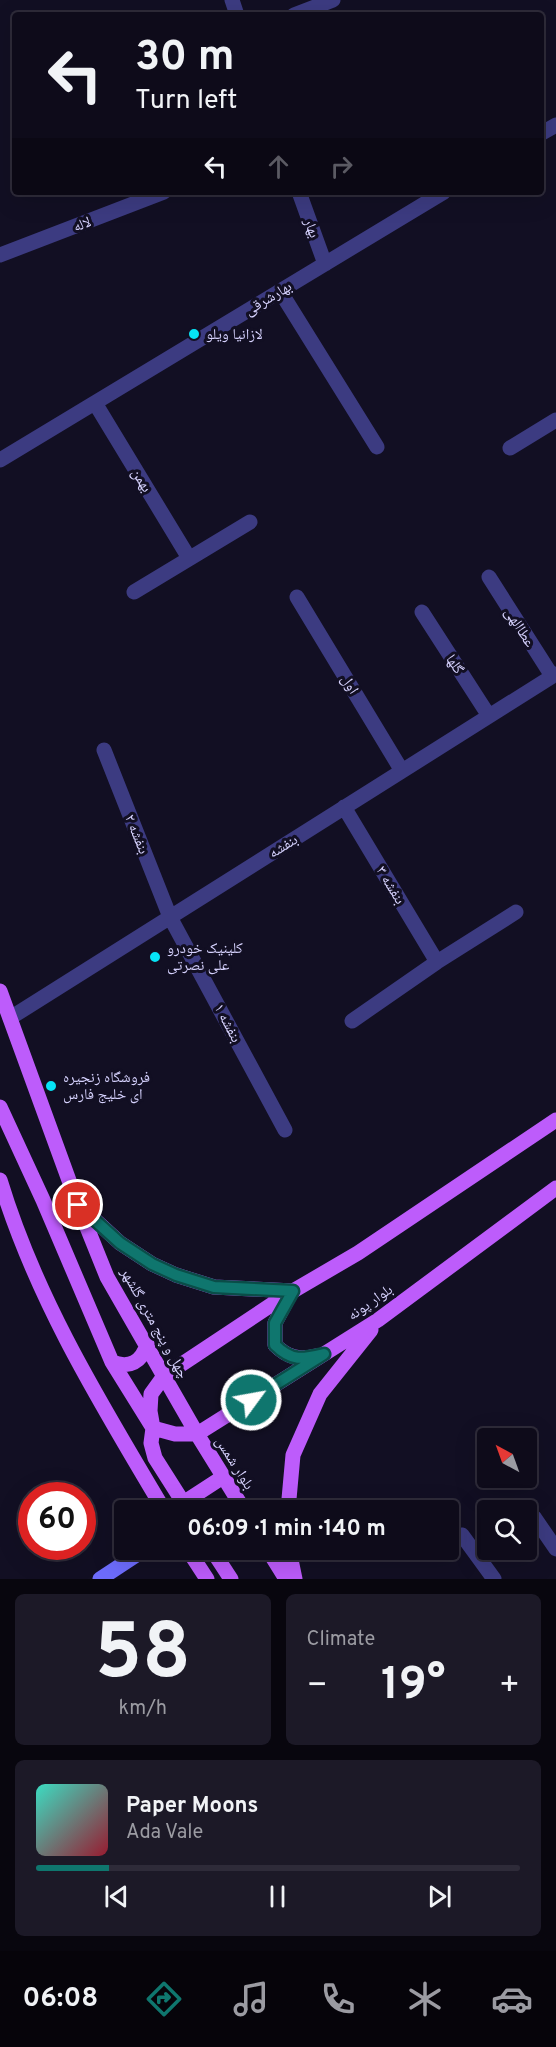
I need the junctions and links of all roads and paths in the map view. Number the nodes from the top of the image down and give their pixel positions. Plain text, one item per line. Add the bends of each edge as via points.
1 (333, 0) edge
2 (302, 12) edge
3 (156, 195) edge
4 (300, 195) edge
5 (439, 195) edge
6 (0, 255) edge
7 (325, 264) junction
8 (280, 291) junction
9 (95, 403) junction
10 (556, 420) edge
11 (376, 447) dead end
12 (510, 448) dead end
13 (0, 460) edge
14 (250, 522) dead end
15 (189, 558) junction
16 (489, 577) dead end
17 (134, 592) dead end
18 (297, 597) dead end
19 (422, 612) dead end
20 (554, 675) edge
21 (489, 716) junction
22 (104, 750) dead end
23 (402, 771) junction
24 (344, 807) junction
25 (516, 912) dead end
26 (170, 917) junction
27 (437, 962) junction
28 (0, 991) edge
29 (10, 1018) junction
30 (352, 1021) dead end
31 (0, 1107) edge
32 (556, 1120) edge
33 (285, 1130) dead end
34 (0, 1180) edge
35 (556, 1188) edge
36 (78, 1205) junction
37 (293, 1291) junction
38 (378, 1320) junction
39 (147, 1344) junction
40 (324, 1354) junction
41 (112, 1362) junction
42 (164, 1376) junction
43 (153, 1428) junction
44 (197, 1434) junction
45 (223, 1477) junction
46 (158, 1500) edge
47 (181, 1500) edge
48 (194, 1500) edge
49 (238, 1500) edge
50 (289, 1500) edge
51 (537, 1521) edge
52 (462, 1535) dead end
53 (556, 1549) edge
54 (129, 1560) edge
55 (195, 1560) edge
56 (219, 1560) edge
57 (274, 1560) edge
58 (291, 1560) edge
59 (100, 1579) edge
60 (207, 1579) edge
61 (231, 1579) edge
62 (286, 1579) edge
63 (295, 1579) edge
64 (494, 1579) edge

1 - 2 street
3 - 6 street, لاله
4 - 7 street, بهار
5 - 7 street, بهارشرقی
7 - 8 street, بهارشرقی
8 - 9 street, بهارشرقی
8 - 11 street
9 - 13 street, بهارشرقی
9 - 15 street, بهمن
10 - 12 street
14 - 15 street
15 - 17 street
16 - 20 street, عطاالهی
18 - 23 street, اول
19 - 21 street, گلها
20 - 21 street, بنفشه
21 - 23 street, بنفشه
22 - 26 street, بنفشه ۲
23 - 24 street, بنفشه
24 - 26 street, بنفشه
24 - 27 street, بنفشه ۳
25 - 27 street
26 - 29 street, بنفشه
26 - 33 street, بنفشه ۱
27 - 30 street
28 - 29 main road, چهل و پنج متری گلشهر
29 - 36 main road, چهل و پنج متری گلشهر
31 - 41 main road
32 - 37 main road via 358,1253
34 - 46 main road via 45,1298 83,1373
35 - 38 main road, بلوار پونه
36 - 37 main road via 120,1243 176,1275 214,1287
36 - 39 main road, چهل و پنج متری گلشهر via 107,1276
37 - 40 main road via 275,1323 275,1345 285,1355 301,1359
37 - 42 main road
38 - 40 main road, بلوار پونه
38 - 50 main road via 321,1394 293,1455
39 - 41 main road via 138,1361 121,1366
39 - 42 main road, چهل و پنج متری گلشهر
40 - 44 main road, بلوار پونه
41 - 43 main road
42 - 43 main road via 151,1394
42 - 44 main road, چهل و پنج متری گلشهر
43 - 44 main road
43 - 47 main road via 155,1458
44 - 45 main road, بلوار شمس
45 - 48 main road
45 - 49 main road, بلوار شمس
51 - 53 street
52 - 64 street
54 - 59 street
55 - 60 main road
56 - 61 main road
57 - 62 main road
58 - 63 main road

